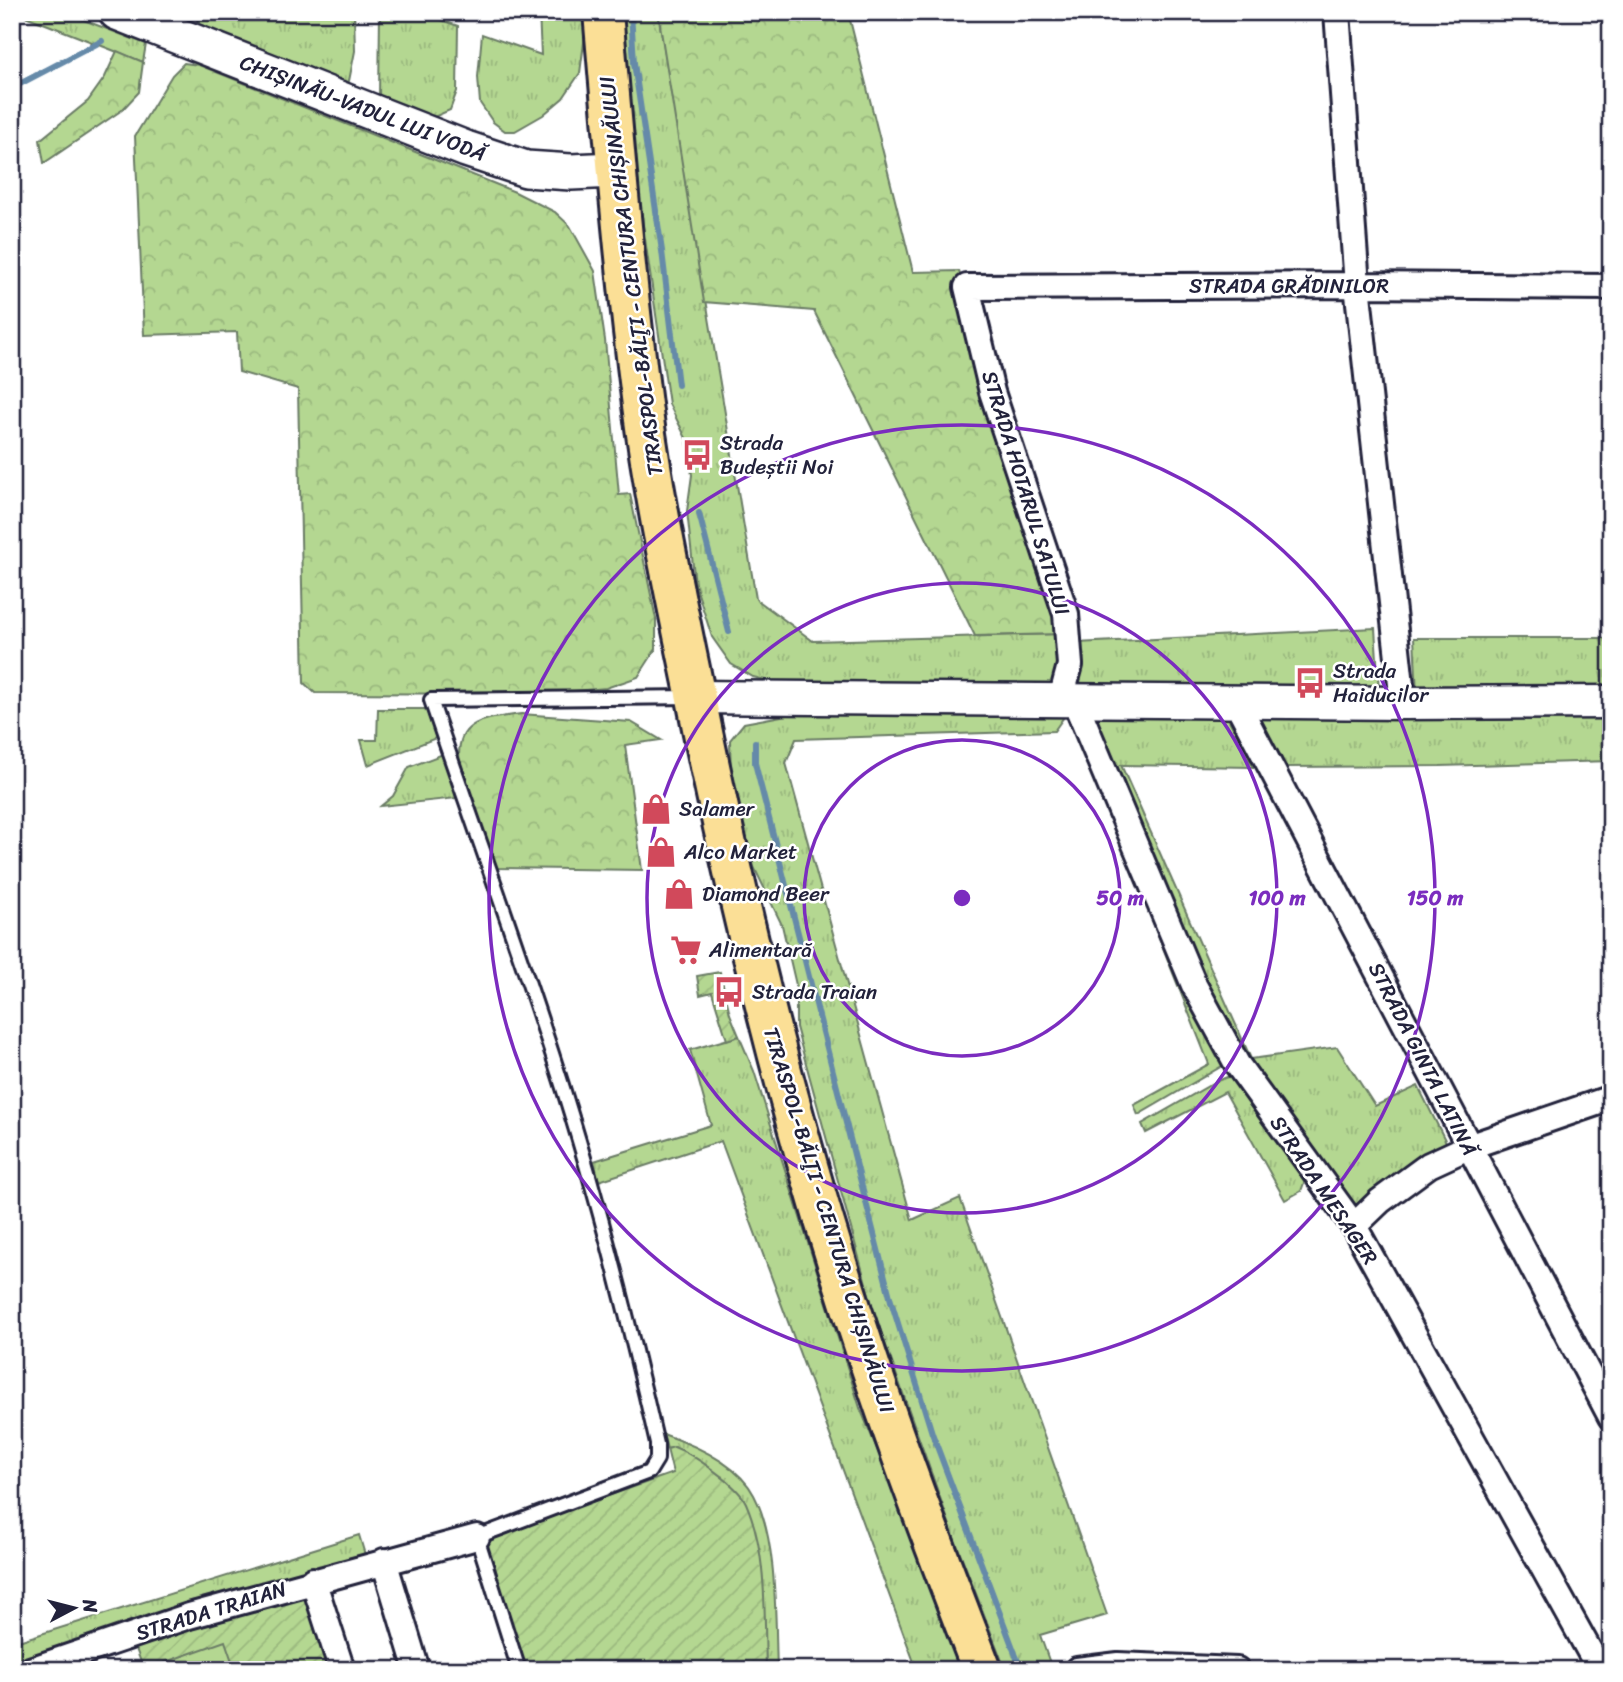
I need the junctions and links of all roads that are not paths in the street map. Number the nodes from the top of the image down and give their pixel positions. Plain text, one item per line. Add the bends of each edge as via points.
1 (117, 12) edge
2 (603, 12) edge
3 (1337, 12) edge
4 (615, 170) junction
5 (1357, 285) junction
6 (1611, 287) edge
7 (967, 288) joint
8 (695, 697) junction
9 (1068, 699) junction
10 (1236, 701) junction
11 (1611, 702) edge
12 (1403, 703) junction
13 (1611, 1098) edge
14 (1468, 1147) junction
15 (1354, 1226) junction
16 (1611, 1417) edge
17 (477, 1537) junction
18 (384, 1561) junction
19 (313, 1580) junction
20 (30, 1670) edge
21 (342, 1670) edge
22 (417, 1670) edge
23 (519, 1670) edge
24 (982, 1670) edge
25 (1076, 1670) edge
26 (1237, 1670) edge
27 (1600, 1670) edge

1 - 4 main road, CHIȘINĂU-VADUL LUI VODĂ via 526,169
2 - 4 highway, TIRASPOL-BĂLŢI - CENTURA CHIȘINĂULUI
3 - 5 street
4 - 8 highway, TIRASPOL-BĂLŢI - CENTURA CHIȘINĂULUI via 642,408
5 - 6 street, STRADA GRĂDINILOR
5 - 7 street, STRADA GRĂDINILOR
5 - 12 street
7 - 9 street, STRADA HOTARUL SATULUI via 992,391 1066,614
8 - 9 street
8 - 17 lane, STRADA TRAIAN via 431,700 593,1188 657,1444 657,1459 649,1472
8 - 24 highway, TIRASPOL-BĂLŢI - CENTURA CHIȘINĂULUI via 753,960 817,1196 871,1367
9 - 10 street
9 - 15 street, STRADA MESAGER via 1194,985 1237,1064
10 - 12 street
10 - 14 street, STRADA GINTA LATINĂ
11 - 12 street
13 - 14 street
14 - 15 street via 1429,1165
14 - 16 street, STRADA GINTA LATINĂ
15 - 27 street, STRADA MESAGER
17 - 18 street, STRADA TRAIAN
17 - 23 lane
18 - 19 street, STRADA TRAIAN
18 - 22 street
19 - 20 street, STRADA TRAIAN
19 - 21 street, STRADA TRAIAN
25 - 26 street via 1132,1665

